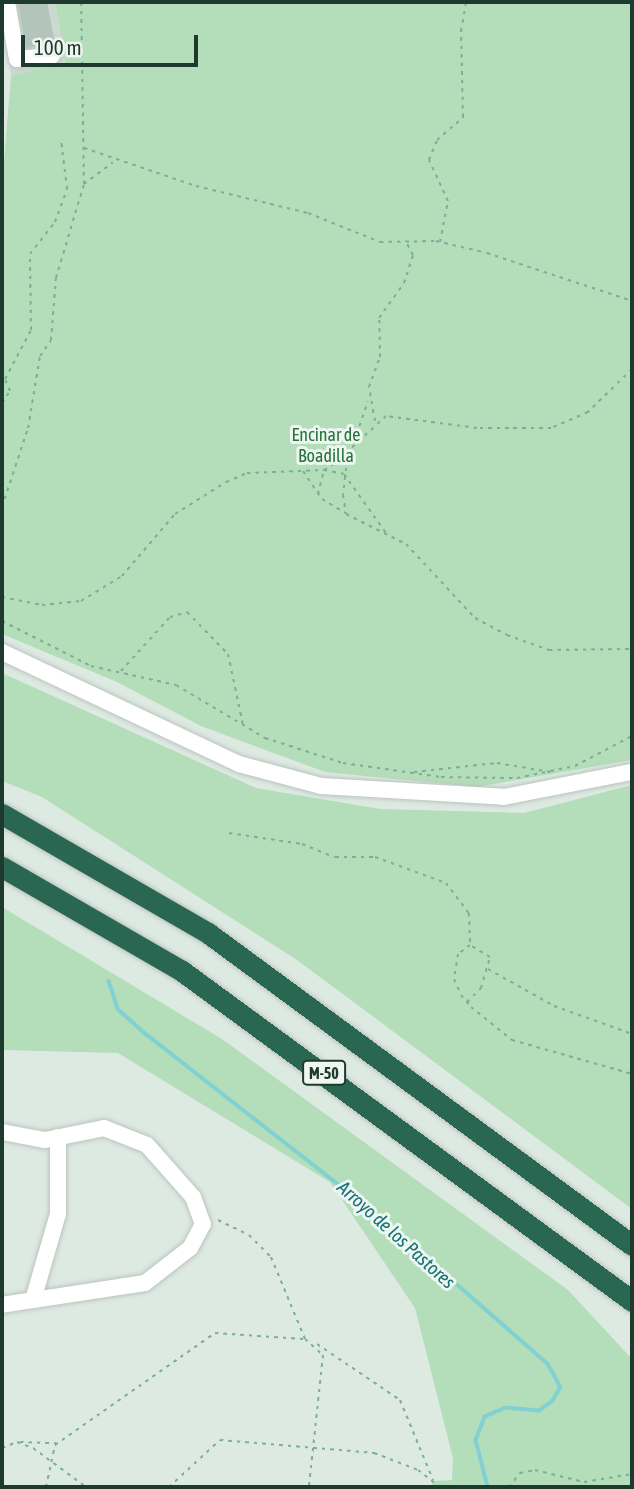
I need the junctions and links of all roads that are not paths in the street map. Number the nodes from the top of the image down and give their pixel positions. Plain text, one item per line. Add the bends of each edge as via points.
1 (7, 2) edge
2 (52, 56) dead end
3 (2, 652) edge
4 (632, 772) edge
5 (2, 814) edge
6 (2, 867) edge
7 (2, 1132) edge
8 (58, 1137) junction
9 (632, 1245) edge
10 (33, 1300) junction
11 (632, 1301) edge
12 (2, 1305) edge

1 - 2 street via 17,59
3 - 4 street via 239,764 321,786 504,797
5 - 9 highway, M-50 via 208,933
6 - 11 highway, M-50 via 182,971
7 - 8 street via 29,1140
8 - 10 street via 58,1214
8 - 10 street via 104,1128 147,1145 203,1212 199,1236 162,1276
10 - 12 street

